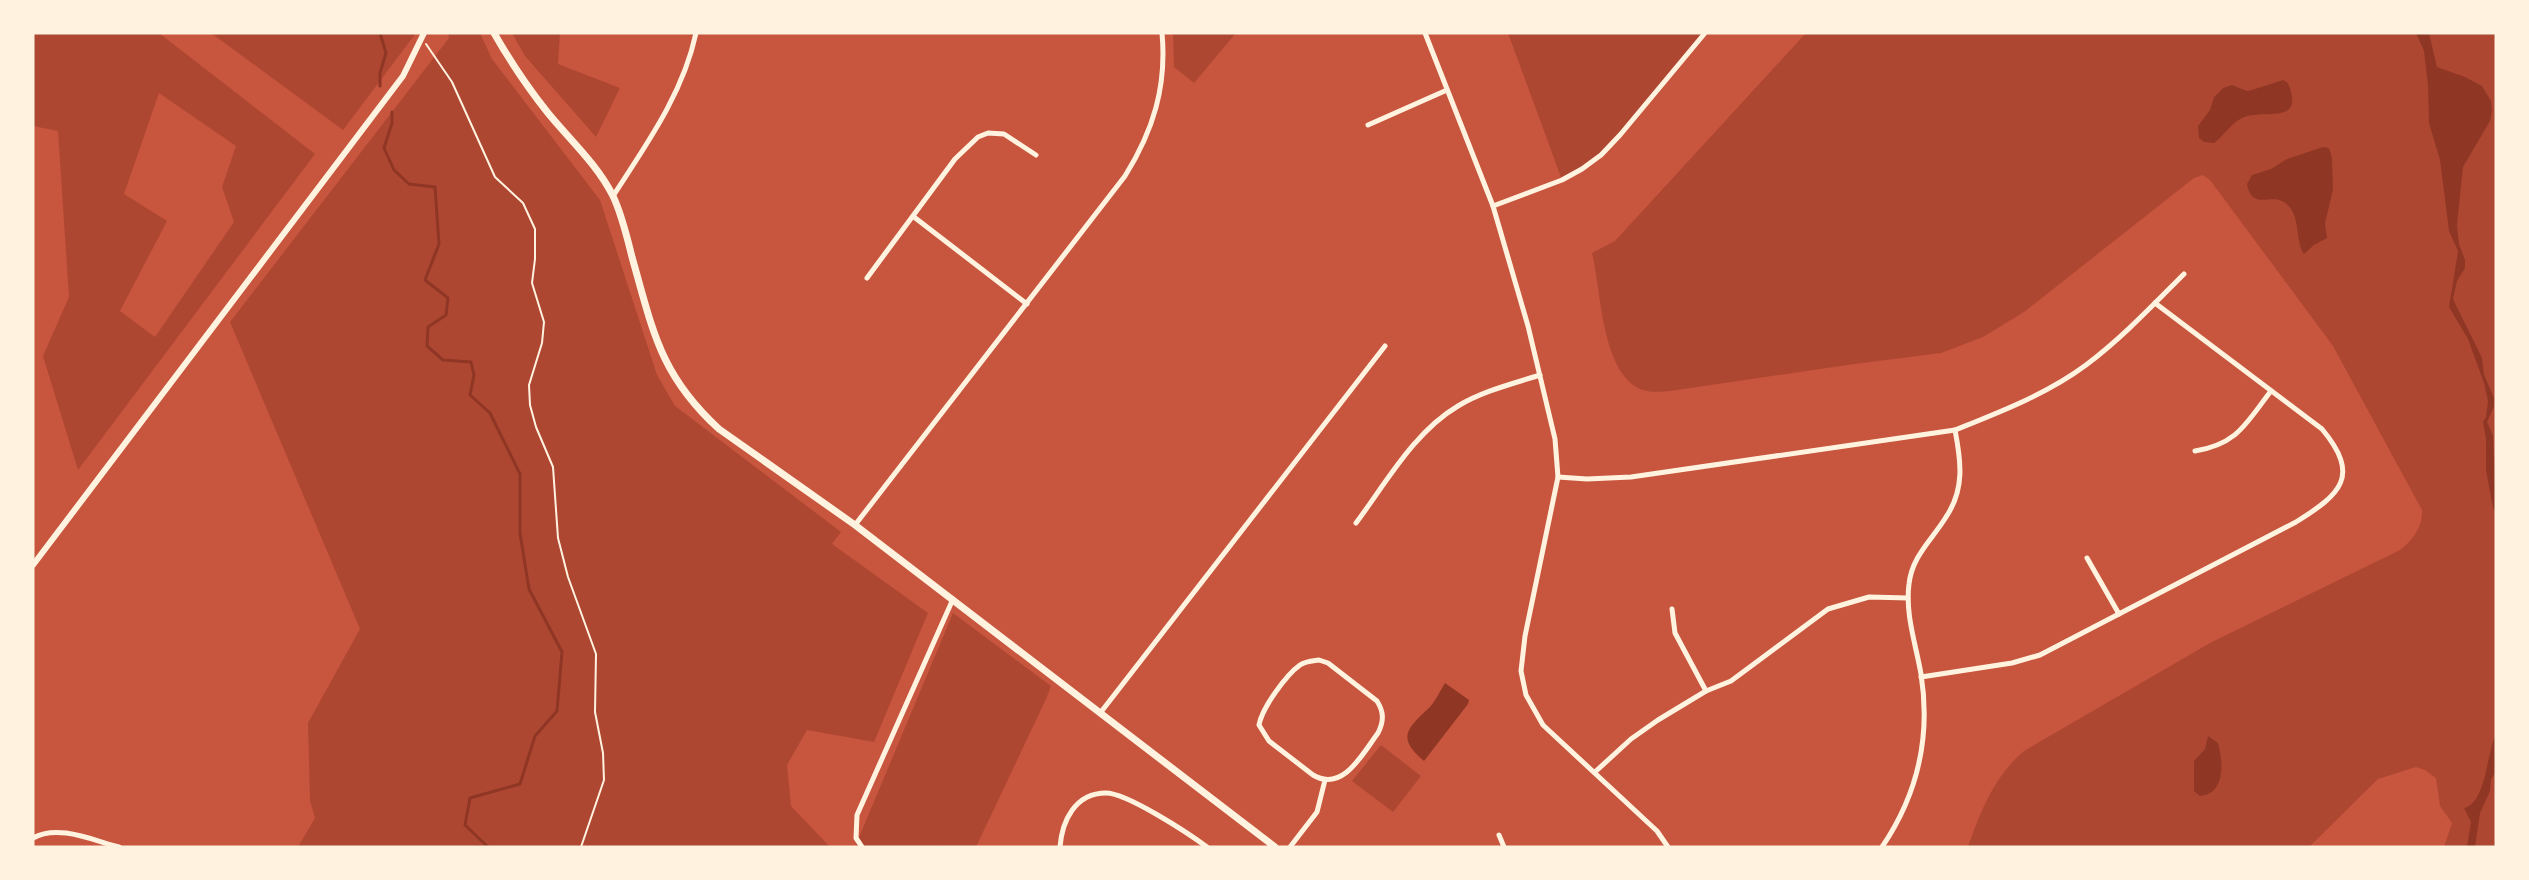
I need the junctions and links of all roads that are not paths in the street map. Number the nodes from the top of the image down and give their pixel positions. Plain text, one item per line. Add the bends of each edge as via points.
1 (494, 33) edge
2 (696, 33) edge
3 (1162, 33) edge
4 (1425, 33) edge
5 (1705, 33) edge
6 (423, 36) edge
7 (1447, 90) junction
8 (1368, 125) dead end
9 (1036, 155) dead end
10 (613, 196) junction
11 (1493, 206) junction
12 (914, 217) junction
13 (2184, 274) dead end
14 (867, 278) dead end
15 (2155, 303) junction
16 (1027, 304) junction
17 (1385, 346) dead end
18 (1540, 375) junction
19 (2271, 391) junction
20 (1955, 430) junction
21 (2195, 451) dead end
22 (1558, 477) junction
23 (1356, 523) dead end
24 (855, 525) junction
25 (2087, 558) dead end
26 (33, 565) edge
27 (1908, 598) junction
28 (953, 599) junction
29 (1672, 609) dead end
30 (2119, 614) junction
31 (1921, 677) junction
32 (1706, 691) junction
33 (1101, 712) junction
34 (1595, 772) junction
35 (1325, 780) junction
36 (1499, 835) dead end
37 (33, 838) edge
38 (119, 847) edge
39 (862, 847) edge
40 (1060, 847) edge
41 (1207, 847) edge
42 (1275, 847) edge
43 (1290, 847) edge
44 (1504, 847) edge
45 (1668, 847) edge
46 (1882, 847) edge

1 - 10 main road via 527,86 578,146
2 - 10 street via 687,69 659,124
3 - 16 street via 1160,85 1153,122 1143,146 1125,176
4 - 7 street
5 - 11 street via 1601,155 1562,180
6 - 26 street via 404,76
7 - 8 street
7 - 11 street
9 - 12 street via 1004,134 978,137 955,159
10 - 24 main road via 656,342 679,386 719,429
11 - 18 street
12 - 14 street
12 - 16 street
13 - 15 street
15 - 19 street
15 - 20 street via 2085,366 2044,391
16 - 24 street
17 - 33 street
18 - 22 street via 1555,439
18 - 23 street via 1484,393 1434,423
19 - 21 street via 2230,441 2217,448
19 - 30 street via 2322,429 2338,451 2343,470 2336,492 2312,512
20 - 22 street via 1631,477
20 - 27 street via 1960,485 1947,517 1915,562
22 - 34 street via 1521,671 1526,695 1543,725
24 - 28 main road
25 - 30 street
27 - 31 street
27 - 32 street via 1869,597 1828,609 1731,681
28 - 33 main road
28 - 39 street via 857,815 856,837
29 - 32 street via 1675,633
30 - 31 street via 2040,655
31 - 46 street via 1925,739 1920,767 1911,794
32 - 34 street via 1631,739
33 - 42 main road
34 - 45 street via 1657,831
35 - 35 street via 1347,773 1378,733 1382,708 1328,663 1310,661 1295,669 1264,709 1259,725 1269,741 1312,775
35 - 43 street via 1317,812
36 - 44 street
37 - 38 street via 57,831
40 - 41 street via 1069,813 1088,796 1106,793 1121,796 1178,825

